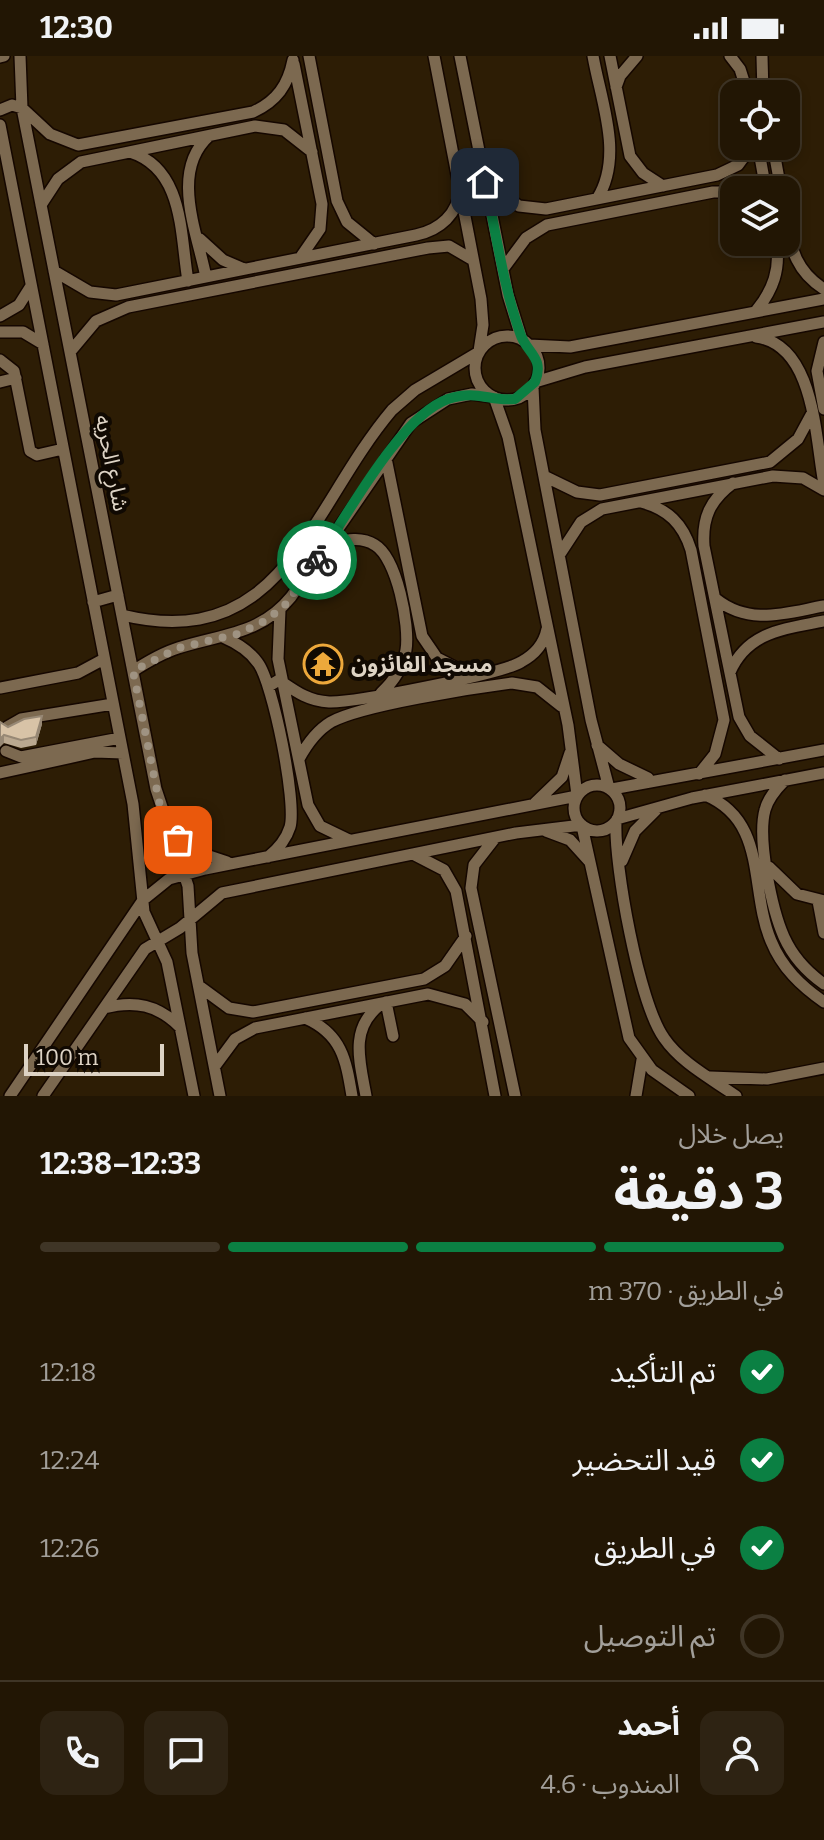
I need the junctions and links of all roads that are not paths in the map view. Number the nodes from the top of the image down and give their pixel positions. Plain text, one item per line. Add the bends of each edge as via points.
1 (20, 56) edge
2 (309, 56) edge
3 (434, 56) edge
4 (460, 56) edge
5 (593, 56) edge
6 (610, 56) edge
7 (637, 56) edge
8 (730, 56) edge
9 (762, 56) edge
10 (293, 58) edge
11 (760, 78) joint
12 (743, 80) edge
13 (757, 80) edge
14 (616, 88) junction
15 (22, 108) junction
16 (0, 110) edge
17 (253, 112) junction
18 (0, 125) edge
19 (255, 126) junction
20 (209, 136) junction
21 (78, 145) junction
22 (129, 152) junction
23 (312, 152) junction
24 (630, 156) junction
25 (611, 160) junction
26 (742, 160) edge
27 (81, 162) junction
28 (717, 175) junction
29 (485, 182) junction
30 (663, 186) junction
31 (460, 189) junction
32 (719, 191) joint
33 (597, 199) junction
34 (337, 201) junction
35 (322, 204) junction
36 (41, 205) junction
37 (546, 209) junction
38 (547, 225) junction
39 (426, 233) junction
40 (197, 235) junction
41 (374, 244) junction
42 (428, 248) junction
43 (791, 256) edge
44 (794, 256) edge
45 (778, 257) joint
46 (300, 259) junction
47 (473, 260) junction
48 (245, 269) junction
49 (503, 269) junction
50 (54, 271) junction
51 (206, 277) junction
52 (188, 281) junction
53 (31, 286) junction
54 (824, 289) edge
55 (116, 295) junction
56 (824, 299) edge
57 (119, 310) junction
58 (756, 311) junction
59 (0, 316) edge
60 (824, 322) edge
61 (0, 332) edge
62 (751, 336) junction
63 (526, 342) junction
64 (824, 342) edge
65 (43, 344) junction
66 (582, 345) junction
67 (70, 352) junction
68 (479, 352) junction
69 (0, 360) edge
70 (585, 367) junction
71 (817, 371) junction
72 (802, 373) junction
73 (438, 377) junction
74 (16, 378) junction
75 (0, 382) edge
76 (534, 384) junction
77 (493, 397) junction
78 (448, 399) junction
79 (824, 409) edge
80 (811, 415) junction
81 (63, 449) junction
82 (386, 458) junction
83 (770, 462) junction
84 (544, 476) junction
85 (773, 476) junction
86 (733, 483) junction
87 (824, 487) edge
88 (600, 495) junction
89 (641, 502) junction
90 (602, 509) junction
91 (703, 532) junction
92 (686, 536) junction
93 (326, 545) junction
94 (560, 554) junction
95 (289, 559) junction
96 (309, 571) junction
97 (824, 594) edge
98 (118, 595) junction
99 (716, 599) junction
100 (93, 602) junction
101 (824, 606) edge
102 (811, 608) junction
103 (280, 610) junction
104 (122, 615) junction
105 (767, 617) junction
106 (192, 621) junction
107 (824, 621) edge
108 (547, 629) junction
109 (770, 632) junction
110 (422, 636) junction
111 (223, 637) junction
112 (407, 639) junction
113 (197, 643) junction
114 (104, 659) junction
115 (508, 668) junction
116 (133, 671) junction
117 (730, 672) junction
118 (472, 676) junction
119 (283, 682) junction
120 (512, 683) junction
121 (269, 686) junction
122 (0, 688) edge
123 (381, 693) junction
124 (340, 702) junction
125 (113, 704) junction
126 (564, 712) junction
127 (344, 716) junction
128 (739, 717) junction
129 (591, 720) junction
130 (724, 720) junction
131 (568, 725) junction
132 (7, 727) edge
133 (120, 738) junction
134 (597, 745) junction
135 (571, 749) junction
136 (824, 750) edge
137 (6, 751) dead end
138 (123, 753) junction
139 (299, 759) junction
140 (779, 759) junction
141 (0, 773) edge
142 (824, 773) edge
143 (302, 775) junction
144 (693, 775) junction
145 (288, 778) junction
146 (657, 779) junction
147 (785, 780) junction
148 (610, 788) junction
149 (577, 796) junction
150 (698, 796) junction
151 (662, 805) junction
152 (529, 806) junction
153 (495, 814) junction
154 (617, 820) junction
155 (582, 826) junction
156 (167, 829) junction
157 (533, 830) junction
158 (497, 837) junction
159 (756, 839) junction
160 (353, 841) junction
161 (413, 853) junction
162 (267, 858) junction
163 (241, 862) junction
164 (621, 865) junction
165 (767, 865) junction
166 (594, 871) junction
167 (185, 874) junction
168 (252, 884) junction
169 (623, 884) junction
170 (471, 888) junction
171 (598, 890) junction
172 (456, 891) junction
173 (143, 900) junction
174 (821, 901) edge
175 (190, 917) junction
176 (824, 933) edge
177 (466, 936) junction
178 (159, 939) junction
179 (195, 967) junction
180 (170, 974) junction
181 (424, 979) junction
182 (824, 984) edge
183 (199, 986) junction
184 (428, 994) junction
185 (384, 1002) junction
186 (824, 1002) edge
187 (104, 1008) junction
188 (253, 1012) junction
189 (305, 1018) junction
190 (483, 1022) junction
191 (180, 1028) junction
192 (255, 1028) junction
193 (393, 1036) dead end
194 (358, 1054) junction
195 (345, 1056) junction
196 (642, 1060) junction
197 (215, 1066) junction
198 (824, 1068) edge
199 (709, 1077) junction
200 (513, 1091) edge
201 (496, 1093) edge
202 (10, 1096) edge
203 (43, 1096) edge
204 (194, 1096) edge
205 (220, 1096) edge
206 (352, 1096) edge
207 (366, 1096) edge
208 (636, 1096) edge
209 (689, 1096) edge
210 (736, 1096) edge

1 - 15 street, شارع الحريه
2 - 34 street
3 - 31 street
4 - 29 street
5 - 25 street
6 - 14 street
7 - 14 street
8 - 12 street
9 - 11 street
10 - 17 street via 285,87
10 - 23 street
11 - 13 street
14 - 24 street
15 - 16 street
15 - 21 street via 50,134
15 - 36 street, شارع الحريه
17 - 19 street via 259,119
17 - 21 street
18 - 53 street, شارع الحريه
19 - 20 street
19 - 23 street via 284,130
20 - 22 street
20 - 40 street via 194,152 188,174
21 - 27 street
22 - 27 street
22 - 52 street via 154,162 171,183
23 - 35 street
24 - 25 street
24 - 30 street
25 - 33 street
26 - 28 street
27 - 36 street via 58,179
28 - 30 street
28 - 32 street
29 - 37 street via 519,206
29 - 49 street
30 - 33 street
31 - 39 street via 454,211
31 - 47 street
32 - 38 street
33 - 37 street
34 - 35 street
34 - 41 street via 347,222
35 - 46 street via 320,229
36 - 50 street, شارع الحريه
37 - 38 street
38 - 49 street via 526,238
39 - 41 street
39 - 42 street
40 - 48 street via 213,254
40 - 51 street
41 - 46 street
42 - 47 street via 449,246
42 - 57 street
43 - 45 street
44 - 54 street
45 - 58 street via 773,287
46 - 48 street
47 - 68 street via 483,312
48 - 51 street
49 - 63 street
50 - 55 street via 90,292
50 - 67 street, شارع الحريه
51 - 52 street
52 - 55 street
53 - 59 street via 19,305
53 - 65 street, شارع الحريه
55 - 57 street
56 - 58 street
57 - 67 street via 96,321
58 - 66 street
60 - 62 street
61 - 65 street via 23,332
62 - 70 street
62 - 72 street via 777,343
63 - 66 street via 557,348
63 - 68 street via 498,337
63 - 76 street via 538,363
64 - 71 street
65 - 81 street, شارع الحريه
66 - 70 street via 579,357
67 - 98 street, شارع الحريه
68 - 73 street
68 - 77 street via 476,377
69 - 74 street
70 - 76 street
71 - 72 street via 809,368
71 - 79 street
72 - 80 street
73 - 78 street via 446,384
73 - 95 street via 403,399 382,422
74 - 75 street
74 - 81 street via 30,451 37,455
76 - 77 street via 515,399
76 - 84 street via 533,415
77 - 78 street
77 - 108 street via 508,437
78 - 82 street via 411,423
80 - 83 street via 798,439
80 - 87 street
81 - 100 street, شارع الحريه
82 - 93 street
82 - 110 street
83 - 85 street
83 - 88 street
84 - 88 street via 577,492
84 - 94 street
85 - 86 street
85 - 87 street via 793,476
86 - 89 street
86 - 91 street via 715,499
88 - 90 street via 596,503
89 - 90 street
89 - 92 street via 673,517
90 - 94 street via 581,522
91 - 92 street via 694,530
91 - 99 street
92 - 130 street
93 - 96 street
93 - 112 street via 355,539 386,554
94 - 129 street
95 - 96 street
95 - 106 street via 248,602
96 - 103 street
97 - 102 street
98 - 100 street
98 - 104 street, شارع الحريه
99 - 105 street via 739,614
99 - 117 street
100 - 114 street, شارع الحريه
101 - 102 street
102 - 105 street
103 - 111 street via 254,628
103 - 119 street via 277,647
104 - 106 street
104 - 116 street, شارع الحريه
105 - 109 street
106 - 113 street
107 - 109 street
108 - 115 street via 538,648
108 - 126 street
109 - 117 street via 749,643
110 - 112 street
110 - 118 street via 437,658
111 - 113 street
111 - 121 street via 247,650
112 - 123 street via 403,664
113 - 116 street via 163,653
114 - 122 street via 78,673
114 - 125 street, شارع الحريه
115 - 118 street
115 - 120 street
116 - 156 street, شارع الحريه
117 - 128 street
118 - 123 street
119 - 121 street via 275,680
119 - 124 street via 304,696
119 - 139 street
120 - 126 street via 548,693
120 - 127 street
121 - 145 street
123 - 124 street
124 - 127 street via 338,710
125 - 132 street via 21,719
125 - 133 street, شارع الحريه
126 - 131 street
127 - 139 street via 317,733
128 - 130 street via 731,724
128 - 140 street via 759,745
129 - 131 street via 583,727
129 - 134 street
130 - 144 street via 715,754
131 - 135 street
133 - 137 street via 21,757
133 - 138 street, شارع الحريه
134 - 146 street via 630,772
134 - 148 street
135 - 149 street
135 - 152 street via 553,789
136 - 140 street
138 - 141 street via 95,752
138 - 173 street, شارع الحريه
139 - 143 street
140 - 144 street
142 - 147 street
143 - 145 street
143 - 160 street via 313,816 330,834
144 - 146 street
144 - 150 street via 682,788
145 - 162 street via 290,826
146 - 148 street
147 - 150 street
147 - 159 street via 769,800
148 - 149 street via 592,785
148 - 154 street via 620,803
149 - 152 street
149 - 155 street via 574,812
150 - 151 street
150 - 159 street via 728,808
151 - 154 street
151 - 164 street via 635,831
152 - 153 street
153 - 158 street via 503,824
153 - 160 street
154 - 155 street via 603,830
154 - 164 street
155 - 157 street
155 - 166 street
156 - 163 street via 191,850 220,862
156 - 167 street, شارع الحريه
157 - 158 street
157 - 166 street via 570,840
158 - 161 street
158 - 170 street via 479,854
159 - 165 street
159 - 186 street via 771,943 791,975
160 - 162 street
161 - 168 street
161 - 172 street via 435,863
162 - 163 street
163 - 167 street
163 - 168 street via 240,875
164 - 169 street
165 - 174 street via 788,888
165 - 182 street via 784,937 803,966
166 - 171 street
167 - 173 street via 169,879
167 - 175 street, شارع الحريه
168 - 175 street via 222,893
169 - 171 street via 607,882
169 - 199 street via 656,1027 675,1052
170 - 172 street
170 - 200 street
171 - 196 street via 625,1025
172 - 177 street
173 - 178 street, شارع الحريه via 147,921
173 - 202 street
174 - 176 street
175 - 178 street
175 - 179 street, شارع الحريه
177 - 181 street via 445,966
177 - 190 street
178 - 180 street, شارع الحريه
178 - 187 street via 139,956
179 - 180 street via 182,966
179 - 183 street, شارع الحريه
180 - 191 street, شارع الحريه
181 - 184 street via 431,984
181 - 188 street
183 - 188 street via 229,1008
183 - 197 street, شارع الحريه
184 - 185 street
184 - 190 street via 465,1004
185 - 189 street
185 - 193 street
185 - 194 street via 365,1019
187 - 191 street via 154,1008
187 - 203 street
188 - 192 street
189 - 192 street
189 - 195 street via 334,1036
190 - 201 street
191 - 204 street, شارع الحريه
192 - 197 street via 227,1047
194 - 195 street via 351,1051
194 - 207 street
195 - 206 street
196 - 208 street
196 - 209 street
197 - 205 street, شارع الحريه
198 - 199 street via 767,1079
199 - 210 street
200 - 201 street

